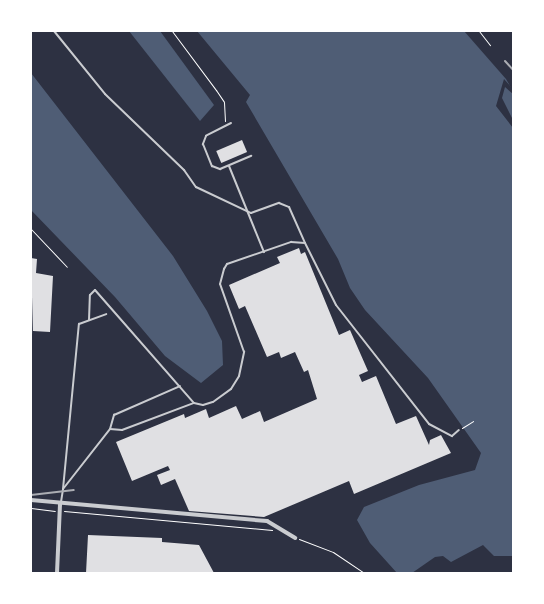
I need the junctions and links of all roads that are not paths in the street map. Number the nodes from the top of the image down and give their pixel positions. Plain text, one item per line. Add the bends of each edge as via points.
1 (54, 31) edge
2 (231, 124) dead end
3 (251, 156) dead end
4 (228, 166) junction
5 (246, 209) junction
6 (305, 243) junction
7 (264, 252) junction
8 (106, 314) dead end
9 (89, 320) junction
10 (180, 386) junction
11 (194, 403) junction
12 (110, 429) junction
13 (459, 430) road end
14 (63, 490) junction
15 (31, 500) edge
16 (60, 504) junction
17 (296, 538) road end
18 (56, 573) edge

1 - 5 lane via 106,94 184,170 196,187
2 - 4 lane via 206,136 203,144 212,166 220,169
3 - 4 lane
4 - 5 lane
5 - 6 lane via 251,213 279,203 289,207
5 - 7 lane
6 - 7 lane via 292,242
6 - 13 lane via 336,305 429,424 452,436
7 - 11 lane via 227,264 220,276 244,352 239,376 221,398 203,405
8 - 9 lane
9 - 10 lane via 90,295 94,290
9 - 14 lane via 79,324
10 - 11 lane
10 - 12 lane via 114,415
11 - 12 lane via 122,430
12 - 14 lane
14 - 16 lane
15 - 16 street
16 - 17 street via 267,521
16 - 18 street

